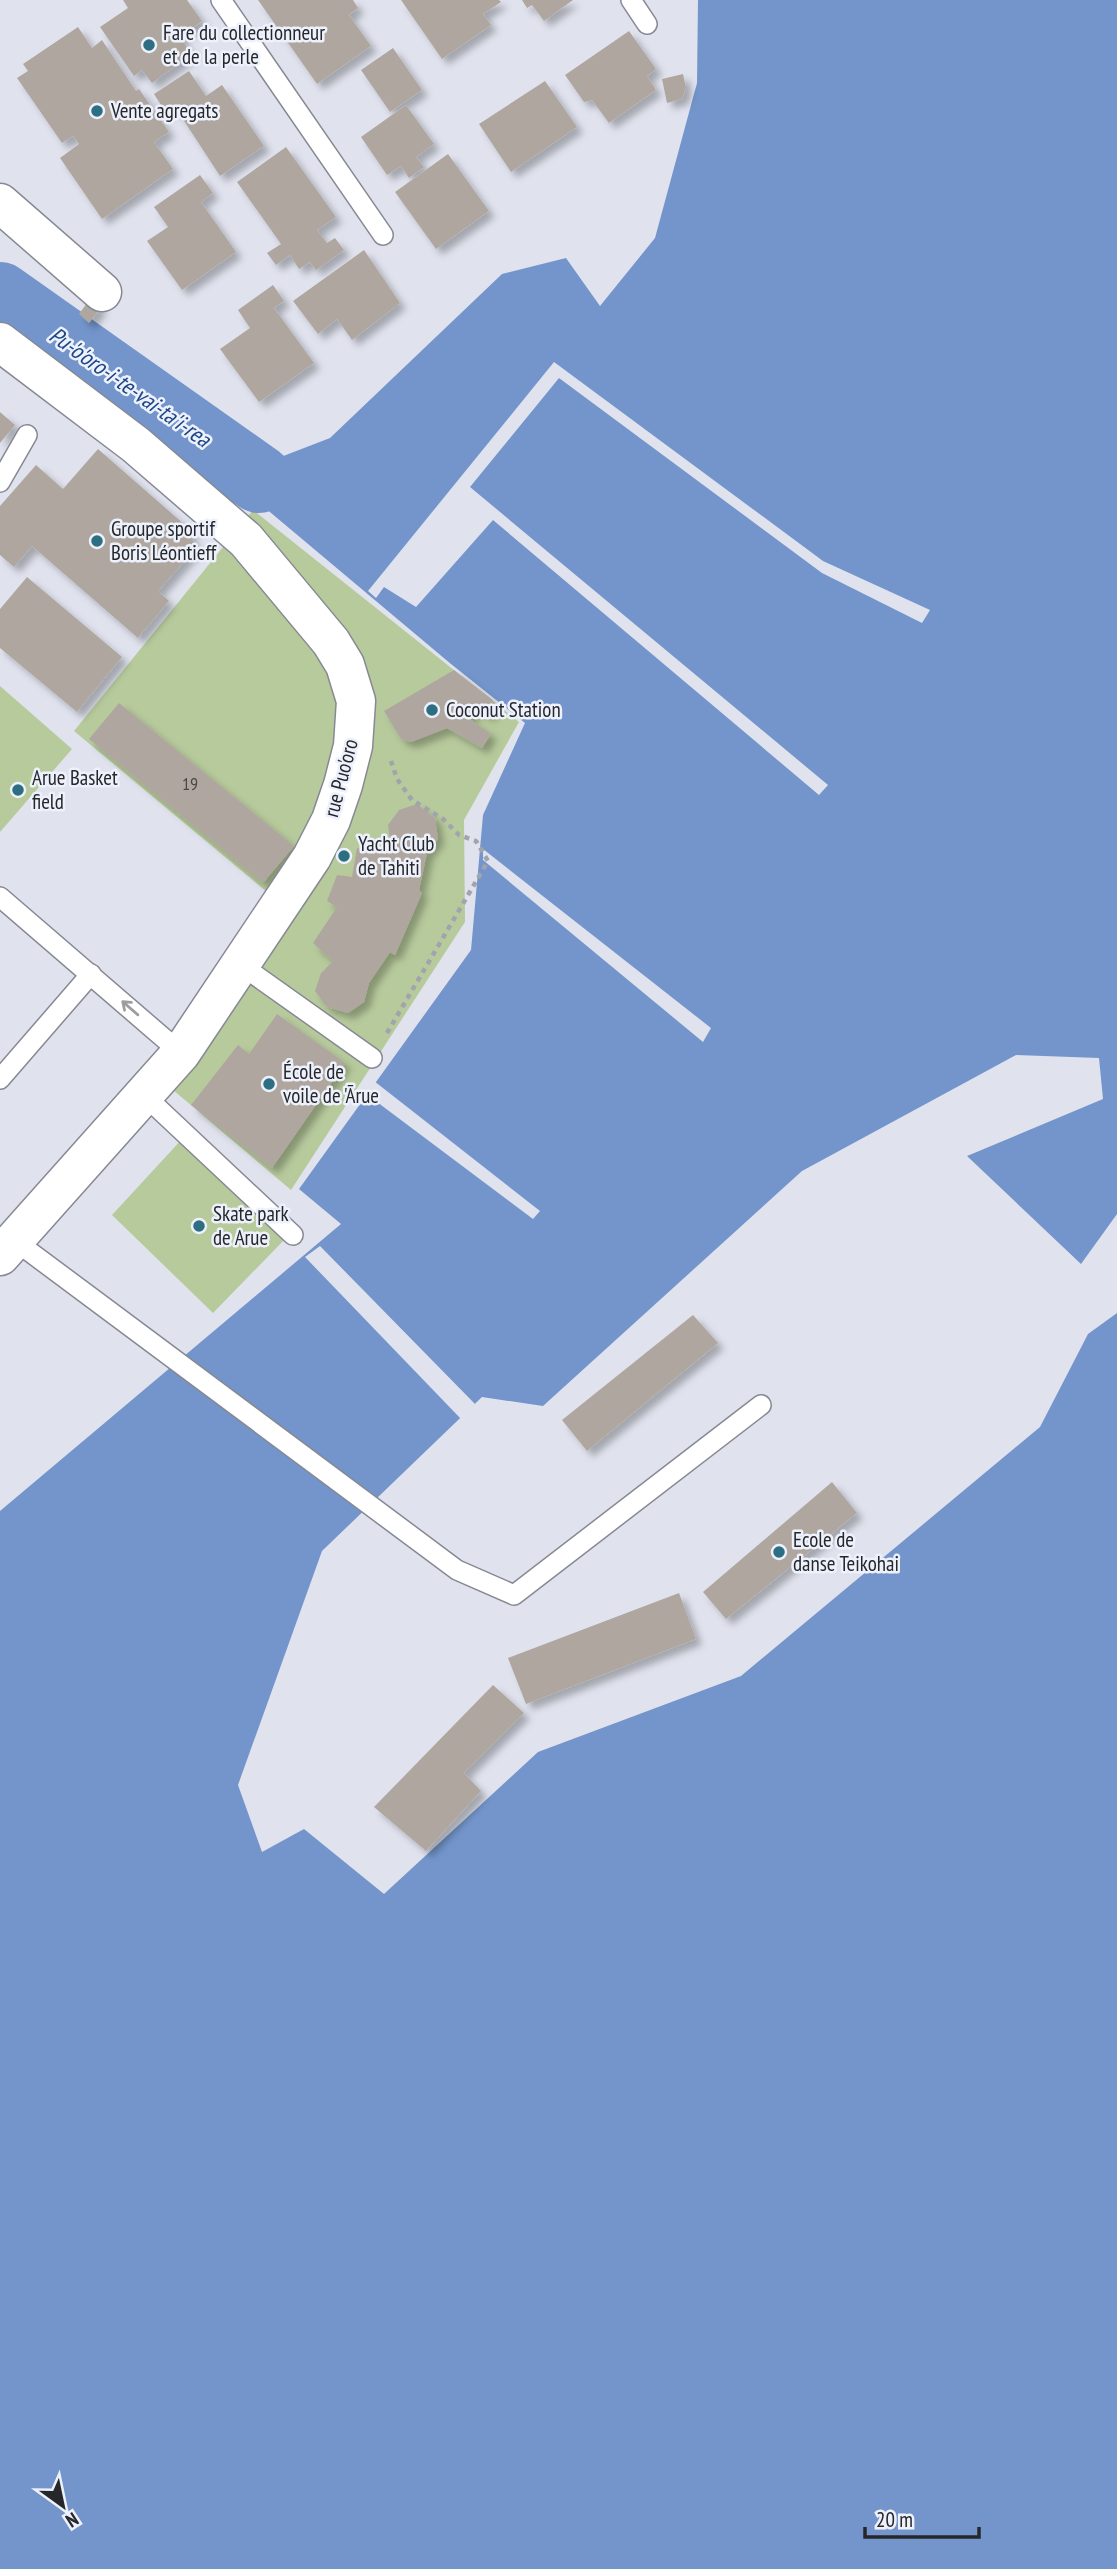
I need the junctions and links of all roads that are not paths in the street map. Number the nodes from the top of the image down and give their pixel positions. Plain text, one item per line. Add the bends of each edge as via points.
1 (222, 0) edge
2 (631, 0) edge
3 (647, 24) dead end
4 (0, 203) edge
5 (383, 235) dead end
6 (102, 292) dead end
7 (0, 342) edge
8 (27, 435) dead end
9 (0, 482) edge
10 (0, 897) edge
11 (242, 965) junction
12 (91, 974) junction
13 (181, 1053) junction
14 (372, 1058) road end
15 (0, 1079) edge
16 (145, 1096) junction
17 (293, 1235) dead end
18 (7, 1248) edge
19 (761, 1405) dead end

1 - 5 lane
2 - 3 lane
4 - 6 street
7 - 11 street, rue Puo'oro via 136,445 246,540 345,665 356,701 353,746 335,808 312,857
8 - 9 lane
10 - 12 lane
11 - 13 street, rue Puo'oro
11 - 14 lane
13 -> 12 lane
12 - 15 lane
13 - 16 street, rue Puo'oro
16 - 17 lane
16 - 18 street, rue Puo'oro
18 - 19 lane via 52,1269 457,1570 514,1594

